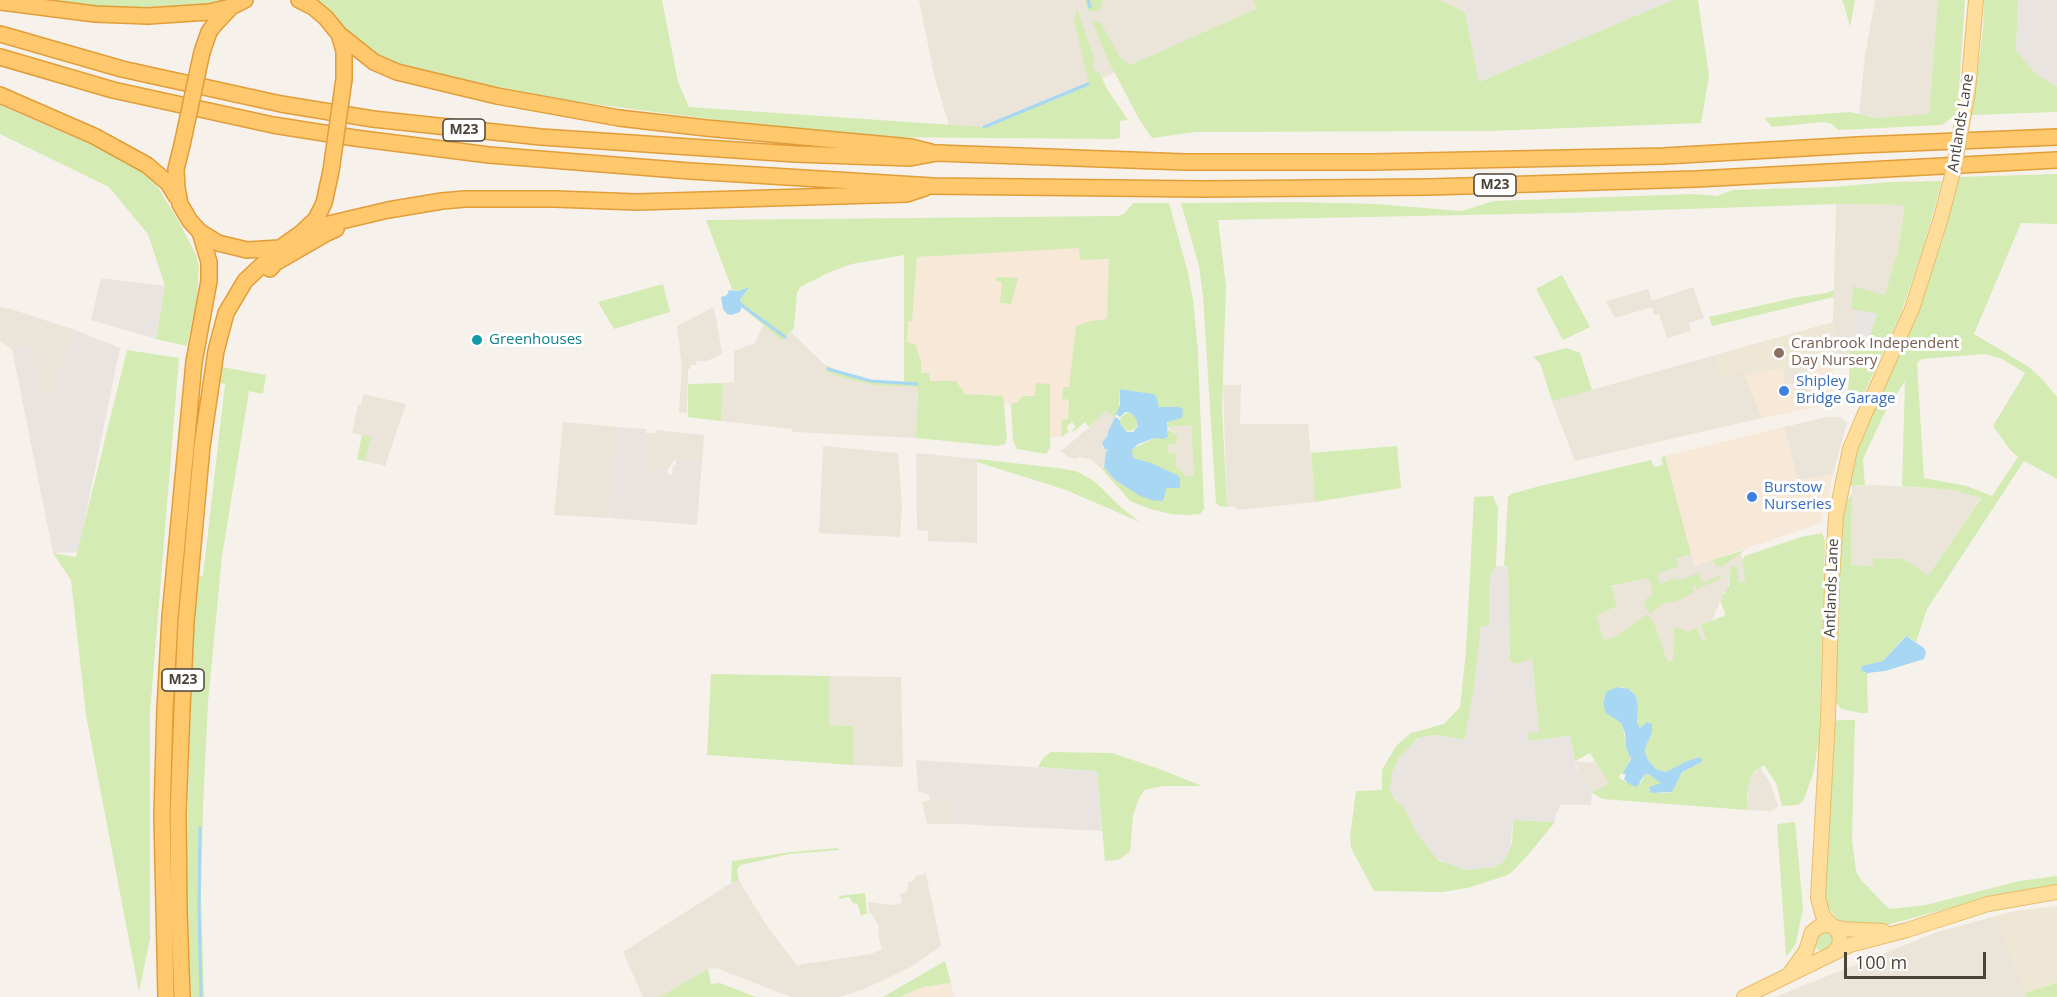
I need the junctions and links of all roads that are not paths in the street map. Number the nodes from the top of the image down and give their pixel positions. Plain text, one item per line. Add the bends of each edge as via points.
1 (299, 0) edge
2 (1977, 0) edge
3 (0, 2) edge
4 (238, 4) edge
5 (0, 34) edge
6 (339, 34) junction
7 (0, 57) edge
8 (0, 95) edge
9 (2057, 137) edge
10 (937, 153) junction
11 (2057, 160) edge
12 (147, 165) junction
13 (933, 186) junction
14 (180, 204) junction
15 (388, 210) junction
16 (200, 232) junction
17 (301, 233) junction
18 (280, 248) junction
19 (205, 302) junction
20 (220, 333) junction
21 (1818, 873) junction
22 (2057, 892) edge
23 (1832, 927) junction
24 (1897, 932) junction
25 (1810, 938) junction
26 (1831, 953) junction
27 (1788, 975) junction
28 (166, 997) edge
29 (182, 997) edge
30 (1744, 997) edge

1 - 6 highway, M23 via 326,18
2 - 21 main road, Antlands Lane, bridge via 1968,91 1941,218 1912,309 1850,449 1840,493 1834,529
3 - 4 highway, M23 via 95,14 148,16 209,12
4 - 14 highway, M23, bridge via 209,32 202,52 176,169
5 - 10 highway, M23 via 145,74 281,104 384,120 705,149 910,158
6 - 10 highway, M23 via 374,62 397,72 497,96 619,118 911,147
6 - 17 highway, M23, bridge via 344,51 344,79 324,203 316,219
7 - 13 highway, M23 via 113,90 273,125 355,138 489,155
8 - 12 highway, M23 via 94,136
9 - 10 highway, M23 via 1664,156 1372,162 1185,162
11 - 13 highway, M23 via 1719,178 1430,187
12 - 14 highway, M23 via 168,183
12 - 19 highway, M23 via 196,248 203,266
13 - 15 highway, M23 via 907,194 637,202 502,198 442,201
14 - 16 highway, M23
15 - 17 highway, M23
15 - 20 highway, M23 via 327,233 275,263 250,289
16 - 18 highway, M23 via 233,248
16 - 19 highway, M23 via 209,262
17 - 18 highway, M23
18 - 20 highway, M23 via 245,281 226,313
19 - 28 highway, M23 via 195,355 165,709 162,826
20 - 29 highway, M23 via 196,508 186,622 178,814
21 - 23 main road, Antlands Lane via 1820,909
21 - 25 main road, Antlands Lane
22 - 24 main road via 1988,904
23 - 24 main road
23 - 25 main road via 1818,927
23 - 26 main road via 1840,938 1839,946
24 - 26 main road
25 - 26 main road via 1815,951
25 - 27 main road via 1806,951
26 - 27 main road
27 - 30 main road

